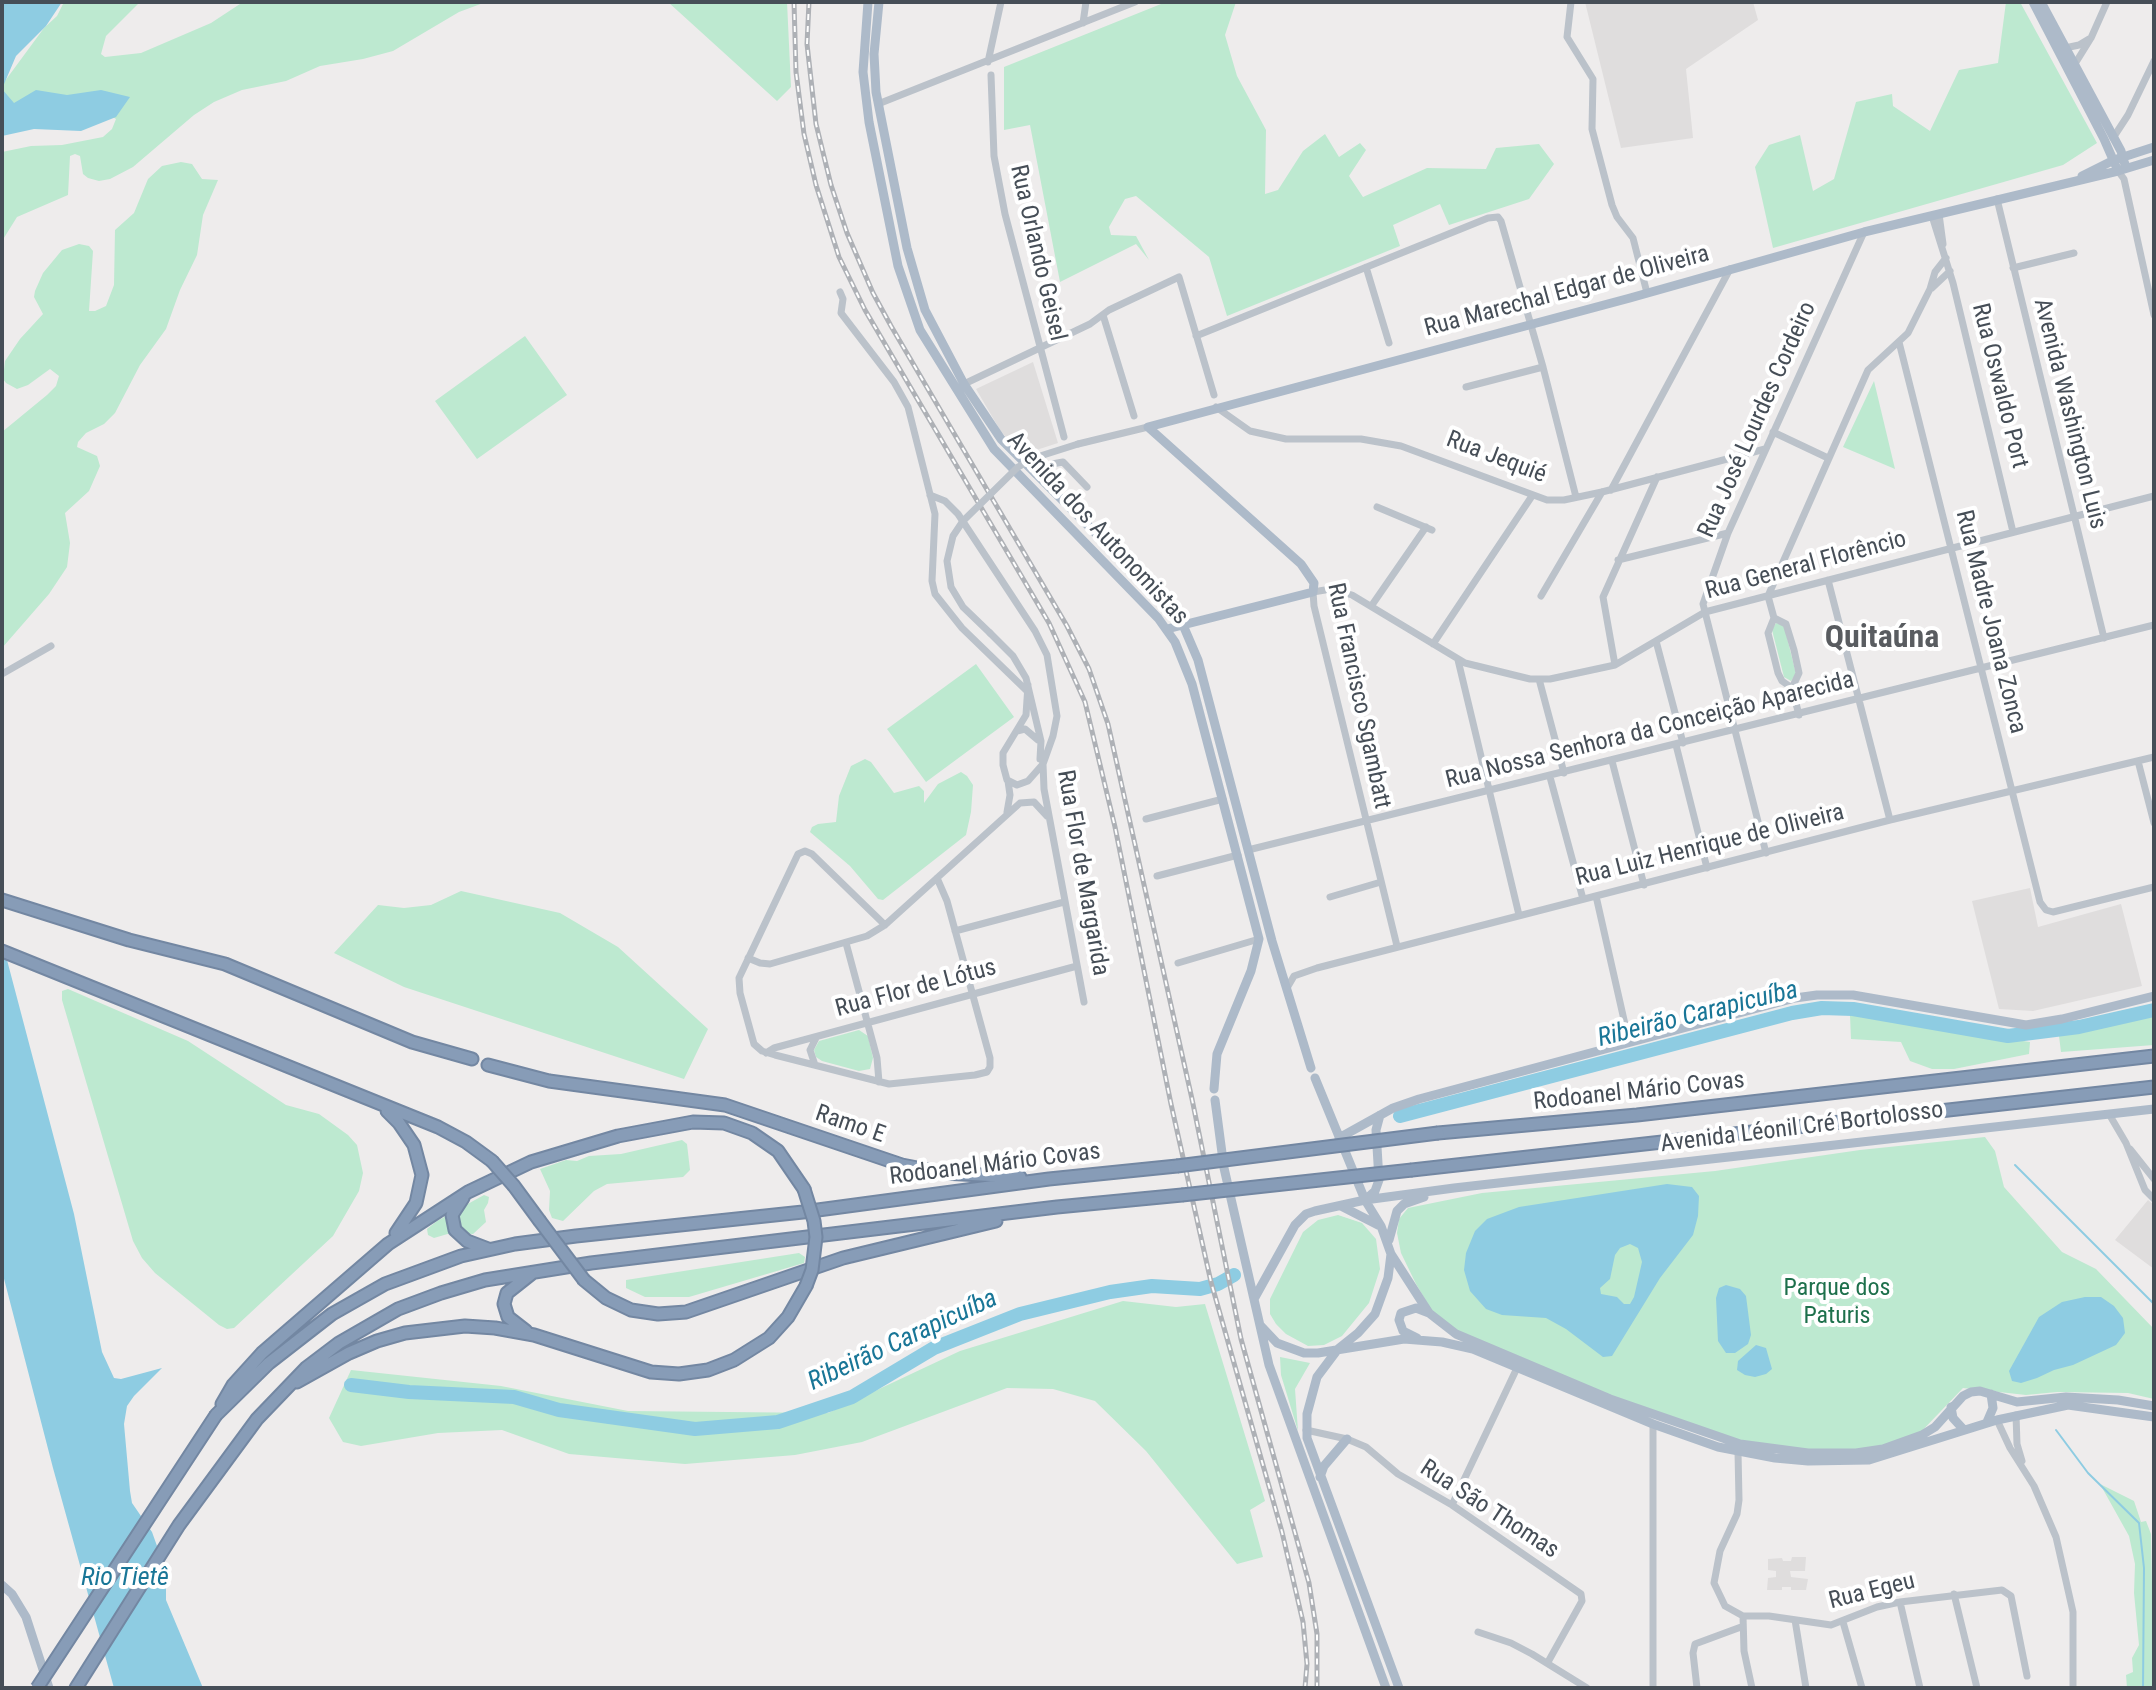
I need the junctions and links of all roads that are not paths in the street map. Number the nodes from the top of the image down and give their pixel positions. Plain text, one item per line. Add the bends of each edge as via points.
1 (868, 2) edge
2 (879, 2) edge
3 (1001, 2) edge
4 (1086, 2) edge
5 (1135, 2) edge
6 (1571, 2) edge
7 (2033, 2) edge
8 (2041, 2) edge
9 (2107, 2) edge
10 (1083, 23) junction
11 (2091, 38) junction
12 (2065, 48) junction
13 (2154, 61) edge
14 (988, 62) junction
15 (2072, 68) junction
16 (991, 75) dead end
17 (878, 104) junction
18 (2128, 115) junction
19 (2107, 125) junction
20 (2113, 138) junction
21 (2154, 147) edge
22 (2118, 159) junction
23 (2154, 160) edge
24 (2123, 173) junction
25 (2068, 183) junction
26 (1997, 199) junction
27 (1935, 215) junction
28 (1864, 232) junction
29 (1852, 236) junction
30 (1858, 247) junction
31 (2074, 253) dead end
32 (1945, 254) junction
33 (1366, 267) junction
34 (2013, 268) junction
35 (1730, 269) junction
36 (1950, 271) junction
37 (1930, 289) junction
38 (840, 292) dead end
39 (1647, 293) junction
40 (2154, 314) edge
41 (1103, 315) junction
42 (1530, 324) junction
43 (1196, 336) junction
44 (1899, 342) junction
45 (1389, 343) dead end
46 (1039, 349) junction
47 (1543, 367) junction
48 (964, 384) junction
49 (1466, 387) dead end
50 (1214, 395) dead end
51 (1216, 407) junction
52 (1134, 416) dead end
53 (1148, 427) junction
54 (1773, 432) junction
55 (1064, 437) dead end
56 (1765, 449) junction
57 (1828, 458) junction
58 (1035, 474) junction
59 (1657, 477) junction
60 (1087, 487) dead end
61 (1606, 491) junction
62 (930, 495) junction
63 (1532, 496) junction
64 (2154, 496) edge
65 (1576, 497) junction
66 (1377, 507) dead end
67 (2073, 516) junction
68 (2013, 532) junction
69 (1728, 533) junction
70 (1950, 548) junction
71 (1618, 560) junction
72 (1828, 580) junction
73 (1313, 592) junction
74 (1541, 596) dead end
75 (1768, 596) junction
76 (1372, 605) junction
77 (1705, 612) junction
78 (1774, 618) junction
79 (1183, 625) junction
80 (2154, 625) edge
81 (1167, 629) junction
82 (2104, 638) junction
83 (1656, 641) junction
84 (1433, 644) junction
85 (51, 646) dead end
86 (1458, 660) junction
87 (1615, 665) junction
88 (1981, 670) junction
89 (2, 674) edge
90 (1539, 679) junction
91 (1028, 688) junction
92 (1792, 688) junction
93 (1860, 700) junction
94 (1799, 715) junction
95 (1057, 716) junction
96 (1037, 728) junction
97 (1021, 730) junction
98 (1735, 730) junction
99 (1680, 744) junction
100 (1041, 752) junction
101 (2154, 757) edge
102 (1612, 761) junction
103 (2138, 761) junction
104 (1043, 764) junction
105 (1034, 773) junction
106 (1564, 773) junction
107 (1550, 777) junction
108 (1007, 778) junction
109 (2012, 791) junction
110 (1489, 792) junction
111 (1223, 799) junction
112 (1006, 814) junction
113 (1048, 819) junction
114 (1146, 819) dead end
115 (1890, 820) junction
116 (1365, 822) junction
117 (2154, 823) edge
118 (1243, 852) junction
119 (1766, 853) junction
120 (1707, 868) junction
121 (1157, 876) dead end
122 (937, 878) junction
123 (1381, 882) junction
124 (1644, 885) junction
125 (2154, 887) edge
126 (1596, 896) junction
127 (1330, 897) dead end
128 (1583, 899) junction
129 (2, 900) edge
130 (1064, 902) junction
131 (1519, 915) junction
132 (885, 925) junction
133 (955, 931) junction
134 (1259, 939) junction
135 (846, 943) junction
136 (1397, 946) junction
137 (2, 951) edge
138 (748, 958) junction
139 (1178, 963) dead end
140 (1077, 966) junction
141 (1286, 990) junction
142 (972, 994) junction
143 (2154, 996) edge
144 (1084, 1002) dead end
145 (868, 1023) junction
146 (817, 1037) junction
147 (1629, 1042) junction
148 (766, 1053) junction
149 (2154, 1056) edge
150 (472, 1059) dead end
151 (488, 1065) dead end
152 (815, 1065) junction
153 (879, 1082) junction
154 (2154, 1087) edge
155 (1214, 1089) dead end
156 (1215, 1100) dead end
157 (381, 1106) junction
158 (2154, 1109) edge
159 (2109, 1114) junction
160 (1380, 1115) junction
161 (1339, 1138) junction
162 (2128, 1147) junction
163 (1049, 1179) junction
164 (2154, 1179) edge
165 (1454, 1188) junction
166 (468, 1192) junction
167 (2154, 1199) edge
168 (1365, 1200) junction
169 (1341, 1205) junction
170 (1057, 1207) junction
171 (1381, 1226) junction
172 (388, 1244) junction
173 (488, 1249) junction
174 (1390, 1249) junction
175 (534, 1272) junction
176 (1254, 1299) junction
177 (1429, 1313) junction
178 (1260, 1325) junction
179 (534, 1335) junction
180 (1421, 1340) junction
181 (1338, 1349) junction
182 (1517, 1368) junction
183 (237, 1388) junction
184 (282, 1390) junction
185 (1991, 1394) junction
186 (2154, 1406) edge
187 (1951, 1407) junction
188 (2016, 1415) junction
189 (2154, 1417) edge
190 (1992, 1421) junction
191 (1653, 1424) junction
192 (1306, 1430) junction
193 (1964, 1430) junction
194 (1347, 1439) junction
195 (1738, 1452) junction
196 (2023, 1467) junction
197 (1320, 1477) junction
198 (1452, 1505) junction
199 (2, 1585) edge
200 (1954, 1594) junction
201 (1900, 1602) junction
202 (1743, 1616) junction
203 (1795, 1620) junction
204 (1843, 1622) junction
205 (1741, 1627) junction
206 (1478, 1632) dead end
207 (1548, 1662) junction
208 (2027, 1676) dead end
209 (37, 1688) edge
210 (49, 1688) edge
211 (76, 1688) edge
212 (1386, 1688) edge
213 (1399, 1688) edge
214 (1587, 1688) edge
215 (1653, 1688) edge
216 (1697, 1688) edge
217 (1752, 1688) edge
218 (1806, 1688) edge
219 (1862, 1688) edge
220 (1920, 1688) edge
221 (1977, 1688) edge
222 (2073, 1688) edge

1 - 81 main road, Avenida dos Autonomistas via 863,72 869,122 898,266 920,330 994,449
2 - 17 main road, Avenida dos Autonomistas via 874,54
3 - 14 street
4 - 10 street
5 - 10 street
6 - 39 street via 1567,37 1593,79 1592,129 1614,211 1633,238
7 - 15 main road
8 - 12 main road
9 - 11 street
10 - 14 street
11 - 12 street
11 - 15 street
12 - 15 main road
13 - 18 street
14 - 17 street
15 - 19 main road
15 - 22 main road
16 - 46 street, Rua Orlando Geisel via 994,156
17 - 48 main road, Avenida dos Autonomistas via 920,296
18 - 19 street
18 - 20 street
19 - 20 main road
20 - 22 main road
21 - 22 main road, Rua Marechal Edgar de Oliveira
22 - 24 main road
22 - 25 main road, Rua Marechal Edgar de Oliveira
23 - 24 main road, Rua Marechal Edgar de Oliveira
24 - 25 main road, Rua Marechal Edgar de Oliveira
24 - 40 street
25 - 26 main road, Rua Marechal Edgar de Oliveira
26 - 27 main road, Rua Marechal Edgar de Oliveira
26 - 34 street, Avenida Washington Luis
27 - 28 main road, Rua Marechal Edgar de Oliveira
27 - 32 street, Rua Oswaldo Port
28 - 29 main road, Rua Marechal Edgar de Oliveira
28 - 30 street, Rua José Lourdes Cordeiro
29 - 30 street
29 - 35 main road, Rua Marechal Edgar de Oliveira
30 - 54 street, Rua José Lourdes Cordeiro
31 - 34 street
32 - 36 street, Rua Oswaldo Port
32 - 37 street
33 - 42 street via 1498,217
33 - 43 street
33 - 45 street
34 - 67 street, Avenida Washington Luis
35 - 39 main road, Rua Marechal Edgar de Oliveira
35 - 61 street
36 - 37 street
36 - 68 street, Rua Oswaldo Port
37 - 44 street
38 - 62 street via 841,313 908,407
39 - 42 main road, Rua Marechal Edgar de Oliveira
41 - 43 street via 1179,277
41 - 46 street
41 - 52 street
42 - 47 street
42 - 51 main road, Rua Marechal Edgar de Oliveira
43 - 50 street
44 - 57 street via 1868,370
44 - 70 street, Rua Madre Joana Zonca
46 - 48 street
46 - 55 street, Rua Orlando Geisel
47 - 49 street
47 - 65 street
48 - 58 main road, Avenida dos Autonomistas via 1001,439
51 - 53 main road, Rua Marechal Edgar de Oliveira
51 - 63 street, Rua Jequié via 1250,431 1286,439 1361,439 1401,446
53 - 73 main road, Rua Francisco Sgambatt via 1301,564 1314,583
53 - 91 street, Rua Marechal Edgar de Oliveira, bridge via 1078,444 1018,467 953,536 947,561 951,587 963,607 1013,656
54 - 56 street, Rua José Lourdes Cordeiro
54 - 57 street
56 - 59 street, Rua Jequié
56 - 69 street, Rua José Lourdes Cordeiro
57 - 75 street
58 - 60 street via 1063,462
58 - 79 main road, Avenida dos Autonomistas
59 - 61 street, Rua Jequié
59 - 71 street
61 - 65 street, Rua Jequié
61 - 74 street
62 - 91 street via 936,598 1019,686
62 - 95 street, Rua Flor de Margarida via 958,514 1035,631 1049,664
63 - 65 street, Rua Jequié
63 - 84 street
64 - 67 street, Rua General Florêncio
66 - 76 street via 1429,528
67 - 68 street, Rua General Florêncio
67 - 82 street, Avenida Washington Luis
68 - 70 street, Rua General Florêncio
69 - 71 street
69 - 77 street, Rua José Lourdes Cordeiro via 1703,604
70 - 72 street, Rua General Florêncio
70 - 88 street, Rua Madre Joana Zonca
71 - 87 street via 1603,597
72 - 75 street, Rua General Florêncio
72 - 93 street
73 - 76 street, Rua General Florêncio via 1339,590
73 - 79 main road, Rua General Florêncio
73 - 116 street, Rua Francisco Sgambatt
75 - 77 street, Rua General Florêncio
75 - 78 street
76 - 84 street, Rua General Florêncio
77 - 83 street, Rua General Florêncio
77 - 98 street
78 - 92 street via 1768,633 1778,673
78 - 92 street via 1786,624 1794,650 1799,673
79 - 81 main road, Rua General Florêncio
79 - 118 main road, Avenida dos Autonomistas via 1198,660
80 - 82 street, Rua Nossa Senhora da Conceição Aparecida
81 - 111 main road, Avenida dos Autonomistas via 1183,657
82 - 88 street, Rua Nossa Senhora da Conceição Aparecida
83 - 87 street, Rua General Florêncio
83 - 99 street
84 - 86 street, Rua General Florêncio
85 - 89 street
86 - 90 street, Rua General Florêncio
86 - 110 street
87 - 90 street, Rua General Florêncio
88 - 93 street, Rua Nossa Senhora da Conceição Aparecida
88 - 109 street, Rua Madre Joana Zonca
90 - 106 street
91 - 96 street
91 - 97 street
92 - 94 street
93 - 94 street, Rua Nossa Senhora da Conceição Aparecida
93 - 115 street
94 - 98 street, Rua Nossa Senhora da Conceição Aparecida
95 - 96 street
95 - 104 street, Rua Flor de Margarida
96 - 97 street
96 - 100 street
97 - 100 street via 1035,736
97 - 108 street via 1003,753
98 - 99 street, Rua Nossa Senhora da Conceição Aparecida
98 - 119 street
99 - 102 street, Rua Nossa Senhora da Conceição Aparecida
99 - 120 street
100 - 104 street
100 - 105 street
101 - 103 street, Rua Luiz Henrique de Oliveira
102 - 106 street, Rua Nossa Senhora da Conceição Aparecida
102 - 124 street
103 - 109 street, Rua Luiz Henrique de Oliveira
103 - 117 street
104 - 105 street
104 - 113 street, Rua Flor de Margarida
105 - 108 street via 1021,784
106 - 107 street, Rua Nossa Senhora da Conceição Aparecida
107 - 110 street, Rua Nossa Senhora da Conceição Aparecida
107 - 128 street
108 - 112 street
109 - 115 street, Rua Luiz Henrique de Oliveira
109 - 125 street, Rua Madre Joana Zonca via 2046,910
110 - 116 street, Rua Nossa Senhora da Conceição Aparecida
110 - 131 street
111 - 114 street
111 - 118 main road, Avenida dos Autonomistas
112 - 113 street via 1030,801
112 - 122 street
113 - 130 street, Rua Flor de Margarida
115 - 119 street, Rua Luiz Henrique de Oliveira
116 - 118 street, Rua Nossa Senhora da Conceição Aparecida
116 - 123 street, Rua Francisco Sgambatt
118 - 121 street, Rua Nossa Senhora da Conceição Aparecida
118 - 134 main road, Avenida dos Autonomistas
118 - 141 main road, Avenida dos Autonomistas
119 - 120 street, Rua Luiz Henrique de Oliveira
120 - 124 street, Rua Luiz Henrique de Oliveira
122 - 132 street
122 - 133 street
123 - 127 street
123 - 136 street, Rua Francisco Sgambatt
124 - 126 street, Rua Luiz Henrique de Oliveira
126 - 128 street, Rua Luiz Henrique de Oliveira
126 - 147 street
128 - 131 street, Rua Luiz Henrique de Oliveira
129 - 150 highway via 225,964 412,1042
130 - 133 street
130 - 140 street, Rua Flor de Margarida
131 - 136 street, Rua Luiz Henrique de Oliveira
132 - 135 street
132 - 138 street via 804,851 795,858
133 - 142 street
134 - 139 street
134 - 155 main road, Avenida dos Autonomistas via 1214,1063
135 - 138 street via 767,964
135 - 145 street
136 - 141 street, Rua Luiz Henrique de Oliveira via 1301,972
137 - 157 highway
138 - 148 street via 739,988 754,1044
140 - 142 street, Rua Flor de Lótus
140 - 144 street, Rua Flor de Margarida
141 - 161 main road, Avenida dos Autonomistas
142 - 145 street, Rua Flor de Lótus
142 - 153 street via 990,1058 987,1072
143 - 147 main road via 2026,1025 1853,995 1817,995
145 - 146 street, Rua Flor de Lótus
145 - 153 street
146 - 148 street, Rua Flor de Lótus
146 - 152 street via 810,1050
147 - 160 main road via 1419,1099
148 - 152 street
149 - 163 highway, Rodoanel Mário Covas, bridge
151 - 163 highway, Ramo E via 549,1081 736,1108 902,1165 943,1173
152 - 153 street
154 - 170 highway, Rodoanel Mário Covas, bridge
156 - 176 main road via 1224,1168
157 - 170 highway, bridge via 452,1133 492,1161 584,1280 631,1310 686,1312 872,1249
157 - 172 highway via 414,1145 422,1175 416,1203
158 - 159 main road, Avenida Léonil Cré Bortolosso
159 - 162 street
159 - 165 main road, Avenida Léonil Cré Bortolosso
160 - 161 main road
160 - 168 main road via 1379,1180
161 - 168 main road, Avenida dos Autonomistas
162 - 164 street
162 - 167 street via 2145,1190
163 - 173 highway, Rodoanel Mário Covas
165 - 168 main road, Avenida Léonil Cré Bortolosso
165 - 174 main road, Avenida Léonil Cré Bortolosso via 1418,1198 1397,1211
166 - 172 highway
166 - 173 highway via 452,1215 455,1230
166 - 179 highway, bridge via 531,1162 595,1141 709,1122 738,1127 766,1141 804,1189 816,1237 806,1286 769,1338 734,1360 708,1370 651,1372
168 - 169 main road, Avenida Léonil Cré Bortolosso
168 - 171 main road, Avenida dos Autonomistas
169 - 171 main road
169 - 176 main road via 1300,1219
170 - 175 highway, Rodoanel Mário Covas
171 - 174 main road
172 - 183 highway via 279,1336
173 - 183 highway, Rodoanel Mário Covas via 429,1266 356,1300
174 - 177 main road
174 - 181 main road via 1375,1314
175 - 179 highway via 507,1293 504,1304 512,1321
175 - 184 highway, Rodoanel Mário Covas via 485,1280 398,1309 339,1343
176 - 178 main road
177 - 180 main road via 1416,1308 1401,1313 1403,1331
177 - 187 main road via 1474,1342 1610,1399 1740,1444 1808,1453 1868,1452 1922,1435
178 - 181 main road via 1290,1350
178 - 212 main road via 1275,1384
179 - 184 highway via 465,1326 405,1333 349,1353
180 - 181 main road
180 - 182 main road via 1473,1349
181 - 192 main road via 1313,1387
182 - 191 main road
182 - 198 street
183 - 209 highway, bridge
184 - 211 highway, Rodoanel Mário Covas via 179,1525
185 - 186 main road via 2017,1402 2066,1397
185 - 187 main road via 1971,1392
185 - 190 main road
187 - 193 main road
188 - 189 main road via 2068,1405
188 - 190 main road
188 - 196 street
190 - 193 main road
190 - 196 street
191 - 195 main road
191 - 215 street
192 - 194 street, Rua São Thomas
192 - 197 main road
193 - 195 main road via 1869,1460 1808,1461
194 - 197 main road
194 - 198 street, Rua São Thomas
195 - 202 street via 1737,1514 1720,1551 1714,1583 1725,1606
196 - 222 street via 2047,1511 2069,1591 2075,1634
197 - 213 main road
198 - 207 street, Rua São Thomas via 1581,1594
199 - 210 main road via 21,1605
200 - 201 street, Rua Egeu
200 - 208 street, Rua Egeu via 2010,1594
200 - 221 street
201 - 204 street, Rua Egeu
201 - 220 street
202 - 203 street, Rua Egeu
202 - 205 street
203 - 204 street, Rua Egeu
203 - 218 street
204 - 219 street
205 - 216 street via 1695,1644
205 - 217 street
206 - 207 street
207 - 214 street

